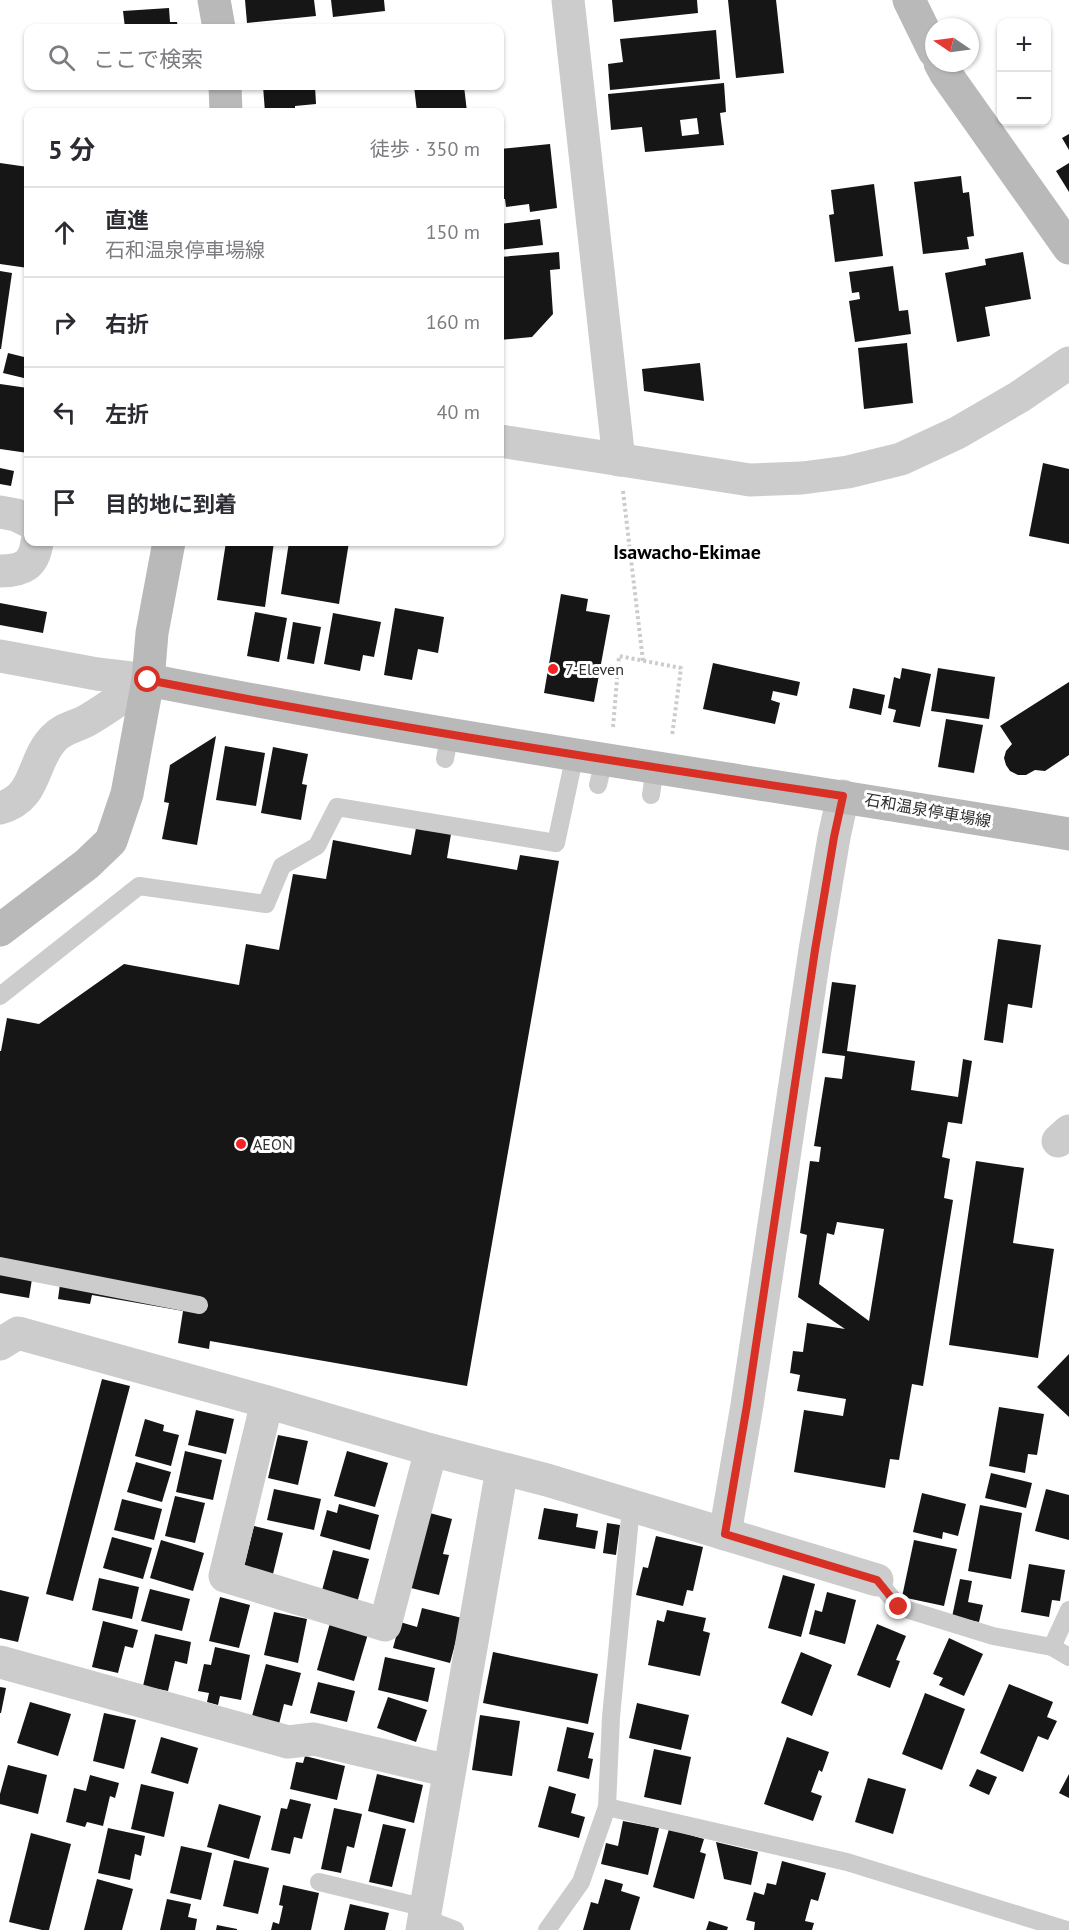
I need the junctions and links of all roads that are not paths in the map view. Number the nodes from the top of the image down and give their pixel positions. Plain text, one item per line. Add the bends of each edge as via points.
1 (214, 0) edge
2 (568, 0) edge
3 (909, 0) edge
4 (218, 24) edge
5 (925, 33) edge
6 (945, 72) edge
7 (225, 90) edge
8 (226, 108) edge
9 (1069, 247) edge
10 (1069, 363) edge
11 (504, 442) edge
12 (619, 460) junction
13 (0, 512) edge
14 (24, 519) edge
15 (36, 546) edge
16 (168, 546) edge
17 (0, 571) edge
18 (0, 656) edge
19 (148, 680) junction
20 (592, 766) junction
21 (843, 796) junction
22 (0, 807) edge
23 (1069, 834) edge
24 (0, 930) edge
25 (0, 996) edge
26 (0, 1266) edge
27 (199, 1305) dead end
28 (0, 1344) edge
29 (267, 1402) junction
30 (431, 1450) junction
31 (502, 1469) junction
32 (631, 1507) junction
33 (725, 1534) junction
34 (877, 1580) joint
35 (1069, 1610) edge
36 (1052, 1647) junction
37 (1069, 1657) edge
38 (0, 1662) edge
39 (449, 1772) junction
40 (607, 1807) junction
41 (319, 1882) dead end
42 (424, 1919) edge
43 (455, 1930) edge
44 (547, 1930) edge
45 (1067, 1930) edge

1 - 4 main road
2 - 12 street
3 - 5 main road
6 - 9 main road
7 - 8 main road
10 - 12 street via 957,433 901,459 848,472 750,480
11 - 12 street
13 - 14 street
15 - 17 street via 25,566
16 - 19 main road via 152,633
18 - 19 street
19 - 20 main road, 石和温泉停車場線 via 447,746
19 - 22 street via 58,734 44,751 30,787 10,805
19 - 24 main road via 127,794 111,841
20 - 21 main road, 石和温泉停車場線 via 653,781
20 - 25 lane via 556,843 337,807 317,846 282,866 266,904 139,886
21 - 23 main road, 石和温泉停車場線
21 - 33 street via 817,938
26 - 27 lane
28 - 29 street via 18,1333
29 - 30 street
29 - 30 street via 225,1576 385,1625
30 - 31 street
31 - 32 street via 548,1475
31 - 39 street
32 - 33 street
32 - 40 lane via 611,1717
33 - 34 street
34 - 36 lane via 899,1607 993,1636
35 - 36 lane
36 - 37 lane
38 - 39 street via 288,1742 314,1738
39 - 42 street
40 - 44 lane via 580,1882
40 - 45 lane via 847,1862
41 - 42 lane
42 - 43 lane

